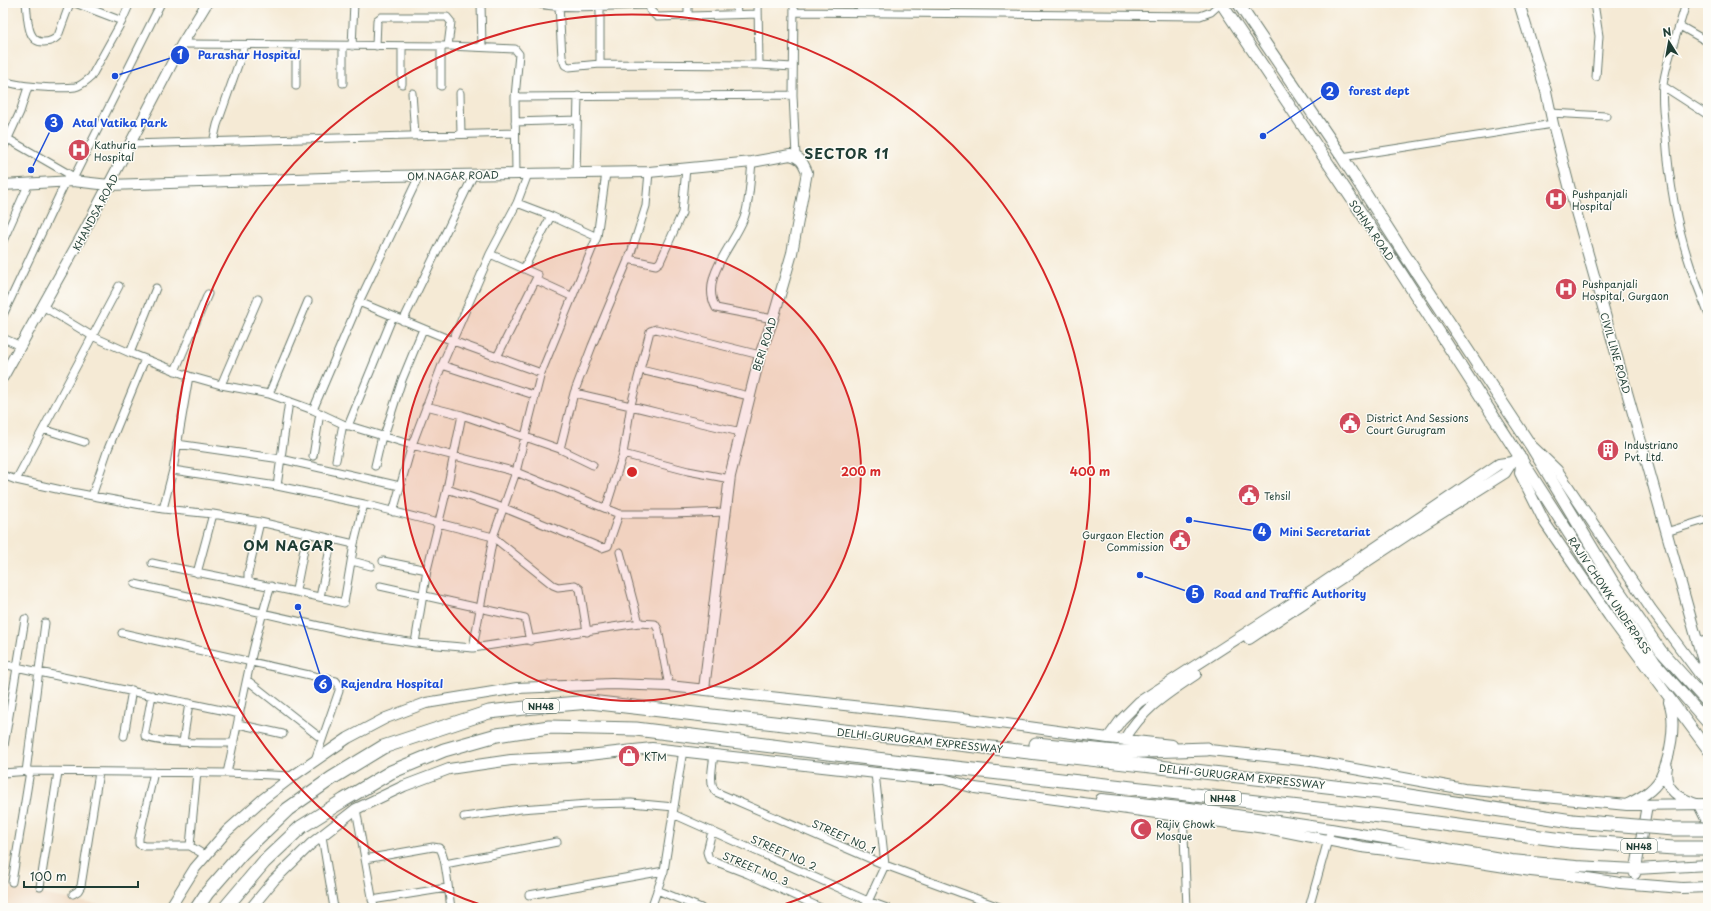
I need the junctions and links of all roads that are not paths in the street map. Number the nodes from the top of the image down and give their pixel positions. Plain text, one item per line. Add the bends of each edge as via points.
1 (26, 3) edge
2 (70, 3) edge
3 (75, 3) edge
4 (130, 3) edge
5 (162, 3) edge
6 (207, 3) edge
7 (354, 3) edge
8 (481, 3) edge
9 (538, 3) edge
10 (688, 3) edge
11 (736, 3) edge
12 (758, 3) edge
13 (794, 3) edge
14 (1221, 3) edge
15 (1238, 3) edge
16 (1519, 3) edge
17 (1594, 3) edge
18 (1686, 3) edge
19 (649, 4) edge
20 (559, 6) junction
21 (600, 6) junction
22 (794, 12) junction
23 (737, 14) junction
24 (758, 14) junction
25 (688, 15) junction
26 (122, 21) junction
27 (1680, 26) junction
28 (1708, 42) edge
29 (182, 44) junction
30 (245, 44) junction
31 (296, 45) junction
32 (343, 46) junction
33 (352, 46) junction
34 (376, 46) junction
35 (402, 46) junction
36 (445, 46) junction
37 (482, 48) junction
38 (600, 64) junction
39 (759, 65) junction
40 (793, 67) junction
41 (1596, 77) dead end
42 (3, 80) edge
43 (344, 83) dead end
44 (402, 84) dead end
45 (28, 86) junction
46 (296, 86) dead end
47 (441, 86) dead end
48 (1663, 86) junction
49 (412, 93) dead end
50 (460, 93) dead end
51 (793, 95) junction
52 (578, 96) junction
53 (515, 97) junction
54 (1550, 113) junction
55 (1708, 115) edge
56 (1606, 116) dead end
57 (577, 120) junction
58 (515, 122) junction
59 (1553, 124) junction
60 (516, 133) junction
61 (461, 134) junction
62 (415, 135) junction
63 (8, 139) junction
64 (213, 142) junction
65 (130, 144) junction
66 (3, 149) edge
67 (796, 156) junction
68 (1342, 157) junction
69 (752, 162) junction
70 (686, 168) junction
71 (649, 172) junction
72 (576, 173) junction
73 (606, 173) junction
74 (516, 174) junction
75 (528, 174) junction
76 (419, 176) junction
77 (473, 176) junction
78 (71, 180) junction
79 (29, 183) junction
80 (3, 185) edge
81 (109, 185) junction
82 (517, 203) junction
83 (551, 216) junction
84 (597, 237) junction
85 (3, 241) edge
86 (490, 254) junction
87 (628, 259) junction
88 (524, 268) junction
89 (536, 280) junction
90 (119, 286) dead end
91 (156, 288) dead end
92 (208, 294) dead end
93 (571, 296) junction
94 (258, 299) dead end
95 (308, 302) dead end
96 (359, 302) junction
97 (44, 307) junction
98 (1708, 313) edge
99 (3, 315) edge
100 (393, 316) junction
101 (773, 319) junction
102 (403, 321) junction
103 (422, 329) junction
104 (92, 336) junction
105 (3, 338) edge
106 (453, 341) junction
107 (21, 346) junction
108 (130, 353) junction
109 (760, 355) junction
110 (497, 357) junction
111 (144, 359) junction
112 (442, 365) junction
113 (641, 370) junction
114 (175, 371) junction
115 (540, 373) junction
116 (189, 376) junction
117 (3, 377) edge
118 (220, 385) junction
119 (574, 393) junction
120 (269, 394) junction
121 (534, 395) junction
122 (749, 396) junction
123 (289, 401) junction
124 (631, 405) junction
125 (426, 406) junction
126 (313, 410) junction
127 (320, 413) junction
128 (462, 416) junction
129 (345, 425) junction
130 (43, 429) junction
131 (741, 432) junction
132 (383, 436) junction
133 (524, 436) junction
134 (84, 442) dead end
135 (177, 444) junction
136 (412, 445) junction
137 (1532, 446) junction
138 (560, 449) junction
139 (623, 454) junction
140 (453, 455) junction
141 (312, 456) dead end
142 (281, 459) junction
143 (1518, 459) junction
144 (336, 460) dead end
145 (593, 465) dead end
146 (375, 466) dead end
147 (173, 470) junction
148 (516, 472) junction
149 (3, 475) edge
150 (730, 479) junction
151 (16, 480) junction
152 (277, 486) junction
153 (400, 486) junction
154 (447, 489) junction
155 (92, 496) junction
156 (364, 504) junction
157 (504, 508) junction
158 (606, 508) junction
159 (163, 510) junction
160 (393, 512) junction
161 (726, 512) junction
162 (213, 514) junction
163 (619, 514) junction
164 (1708, 519) edge
165 (260, 522) junction
166 (439, 524) junction
167 (1666, 532) junction
168 (307, 534) junction
169 (493, 537) junction
170 (332, 539) junction
171 (354, 544) junction
172 (620, 552) dead end
173 (352, 561) junction
174 (383, 561) dead end
175 (152, 563) dead end
176 (371, 566) dead end
177 (427, 570) junction
178 (197, 573) junction
179 (252, 583) junction
180 (135, 584) dead end
181 (271, 586) junction
182 (380, 586) dead end
183 (296, 590) junction
184 (423, 595) junction
185 (320, 597) junction
186 (480, 607) junction
187 (262, 612) junction
188 (25, 619) dead end
189 (45, 623) dead end
190 (639, 623) junction
191 (587, 632) junction
192 (122, 633) dead end
193 (1708, 639) edge
194 (530, 641) junction
195 (1697, 641) junction
196 (416, 643) junction
197 (473, 648) junction
198 (251, 662) junction
199 (3, 664) edge
200 (17, 667) junction
201 (38, 673) junction
202 (1708, 679) edge
203 (247, 680) junction
204 (669, 686) junction
205 (1708, 686) edge
206 (704, 689) junction
207 (132, 690) junction
208 (152, 695) junction
209 (1667, 697) junction
210 (189, 703) junction
211 (1708, 703) edge
212 (240, 714) junction
213 (1708, 723) edge
214 (238, 724) junction
215 (283, 734) dead end
216 (124, 736) dead end
217 (1108, 738) junction
218 (322, 739) junction
219 (1124, 740) junction
220 (183, 742) junction
221 (950, 743) junction
222 (234, 744) junction
223 (1670, 748) junction
224 (682, 750) junction
225 (1207, 750) junction
226 (1708, 750) edge
227 (3, 752) edge
228 (714, 754) junction
229 (315, 760) junction
230 (916, 764) junction
231 (28, 772) junction
232 (58, 772) junction
233 (99, 772) junction
234 (154, 772) junction
235 (198, 772) junction
236 (3, 773) edge
237 (227, 773) junction
238 (874, 773) junction
239 (293, 776) junction
240 (944, 779) junction
241 (1627, 805) junction
242 (1646, 805) junction
243 (1704, 805) edge
244 (356, 809) junction
245 (673, 810) junction
246 (1183, 812) junction
247 (464, 817) dead end
248 (1708, 823) edge
249 (1331, 829) junction
250 (1708, 829) edge
251 (712, 832) junction
252 (322, 836) junction
253 (1329, 841) junction
254 (557, 842) dead end
255 (190, 846) junction
256 (1708, 848) edge
257 (206, 856) junction
258 (365, 859) junction
259 (1706, 862) edge
260 (445, 864) junction
261 (884, 865) junction
262 (1636, 869) junction
263 (664, 871) junction
264 (12, 882) dead end
265 (1633, 884) junction
266 (40, 887) dead end
267 (1708, 887) edge
268 (447, 888) junction
269 (658, 890) junction
270 (73, 894) dead end
271 (529, 895) dead end
272 (372, 900) junction
273 (867, 905) edge
274 (170, 908) edge
275 (197, 908) edge
276 (224, 908) edge
277 (251, 908) edge
278 (334, 908) edge
279 (374, 908) edge
280 (451, 908) edge
281 (651, 908) edge
282 (701, 908) edge
283 (821, 908) edge
284 (887, 908) edge
285 (1002, 908) edge
286 (1187, 908) edge
287 (1309, 908) edge

1 - 2 street via 31,36 42,43 55,40 58,36
3 - 26 street
4 - 26 street
5 - 78 street
6 - 29 street, KHANDSA ROAD
7 - 33 street
8 - 37 street
9 - 20 street via 543,6
10 - 25 street
11 - 23 street
12 - 24 street
13 - 22 street
14 - 22 street via 1211,12 1200,16
14 - 143 main road, SOHNA ROAD via 1398,268
15 - 68 main road, SOHNA ROAD
16 - 54 street, CIVIL LINE ROAD via 1546,91
17 - 41 street via 1599,36
18 - 27 street
19 - 21 street
19 - 25 street via 651,12 657,17
20 - 21 street
20 - 38 street via 562,57 565,65 569,67
21 - 38 street
22 - 40 street
23 - 24 street
23 - 25 street
24 - 39 street
26 - 45 street via 91,77 85,83 76,87
27 - 28 street
27 - 48 street
29 - 30 street
29 - 65 street, KHANDSA ROAD
30 - 31 street
30 - 64 street
31 - 32 street
31 - 46 street
32 - 33 street
32 - 43 street
33 - 34 street
34 - 35 street
34 - 36 street via 377,20 381,17 447,18 451,22
35 - 36 street
35 - 44 street
36 - 37 street
36 - 47 street
37 - 53 street via 511,49 518,52
38 - 39 street
39 - 40 street
40 - 51 street
42 - 45 street
45 - 63 street
48 - 55 street
48 - 98 street via 1668,169 1676,215 1690,266
49 - 62 street
50 - 61 street
51 - 52 street
51 - 67 street
52 - 53 street
52 - 57 street
53 - 58 street
54 - 56 street
54 - 59 street, CIVIL LINE ROAD
57 - 58 street
57 - 72 street
58 - 60 street
59 - 68 street
59 - 167 street, CIVIL LINE ROAD
60 - 61 street
60 - 74 street
61 - 62 street
62 - 64 street
63 - 66 street
63 - 78 street
64 - 65 street
65 - 81 street, KHANDSA ROAD
67 - 69 street, OM NAGAR ROAD
67 - 101 street, BERI ROAD via 802,161 807,172 792,253
68 - 137 main road, SOHNA ROAD
69 - 70 street, OM NAGAR ROAD
69 - 101 street via 744,219 727,248 712,282 712,302 716,308
70 - 71 street, OM NAGAR ROAD
70 - 87 street via 682,213 660,262 656,265
71 - 73 street, OM NAGAR ROAD
71 - 87 street via 646,206
72 - 73 street, OM NAGAR ROAD
72 - 75 street, OM NAGAR ROAD
73 - 84 street
74 - 75 street, OM NAGAR ROAD
74 - 77 street, OM NAGAR ROAD
75 - 82 street
76 - 77 street, OM NAGAR ROAD
76 - 81 street, OM NAGAR ROAD
76 - 96 street
77 - 102 street
78 - 79 street, OM NAGAR ROAD
78 - 81 street, OM NAGAR ROAD
78 - 99 street
79 - 80 street, OM NAGAR ROAD
79 - 85 street
81 - 97 street, KHANDSA ROAD
82 - 83 street
82 - 86 street
83 - 84 street
83 - 88 street
84 - 93 street
86 - 88 street
86 - 106 street
87 - 119 street
88 - 89 street via 537,274
89 - 93 street
89 - 110 street
90 - 104 street
91 - 108 street
92 - 114 street
93 - 115 street
94 - 118 street
95 - 120 street
96 - 100 street
96 - 126 street
97 - 104 street
97 - 107 street, KHANDSA ROAD
100 - 102 street
100 - 129 street
101 - 109 street, BERI ROAD
102 - 103 street
103 - 106 street
103 - 132 street
104 - 108 street
104 - 130 street
105 - 107 street
106 - 110 street
106 - 112 street
107 - 117 street, KHANDSA ROAD
108 - 111 street
109 - 113 street via 656,329 648,332
109 - 122 street, BERI ROAD
110 - 115 street
111 - 114 street
111 - 155 street
112 - 121 street
112 - 125 street
113 - 122 street
113 - 124 street
114 - 116 street
115 - 121 street
116 - 118 street
116 - 135 street
118 - 120 street
119 - 124 street
119 - 138 street
120 - 123 street
121 - 133 street
122 - 131 street, BERI ROAD
123 - 126 street
123 - 142 street
124 - 131 street
124 - 139 street
125 - 128 street
125 - 136 street
126 - 127 street
127 - 129 street
127 - 141 street
128 - 133 street
128 - 140 street
129 - 132 street
129 - 144 street
130 - 134 street
130 - 151 street
131 - 150 street, BERI ROAD
132 - 136 street
132 - 146 street
133 - 138 street
133 - 148 street
135 - 142 street
135 - 147 street
136 - 140 street
136 - 153 street
137 - 205 street via 1557,470 1651,609
137 - 211 main road, RAJIV CHOWK UNDERPASS via 1613,582 1661,651
138 - 145 street
139 - 150 street
139 - 158 street
140 - 148 street
140 - 154 street
142 - 152 street
142 - 153 street
143 - 209 street via 1520,473 1558,545
143 - 213 main road, RAJIV CHOWK UNDERPASS via 1656,664
143 - 217 street via 1499,464 1320,585 1139,702
143 - 219 street via 1505,473 1156,701 1135,722
147 - 152 street
147 - 159 street
148 - 157 street
148 - 158 street
149 - 151 street
150 - 161 street, BERI ROAD
151 - 155 street
152 - 156 street
153 - 160 street
154 - 157 street
154 - 166 street
155 - 159 street
156 - 160 street
156 - 171 street
157 - 163 street via 602,548 608,546
157 - 169 street
158 - 163 street
159 - 162 street
160 - 166 street
161 - 163 street
161 - 206 street, BERI ROAD
162 - 165 street
162 - 178 street
164 - 167 street
165 - 168 street
165 - 179 street via 248,573 248,581
166 - 169 street
166 - 177 street
167 - 195 street, CIVIL LINE ROAD
168 - 170 street
168 - 183 street
169 - 186 street
169 - 191 street via 553,585 575,585 580,589
170 - 171 street
170 - 185 street
171 - 173 street
172 - 190 street
173 - 176 street
173 - 185 street via 344,603
174 - 177 street
175 - 178 street
177 - 184 street
178 - 179 street
179 - 181 street
180 - 187 street
181 - 183 street
181 - 187 street
182 - 184 street
183 - 185 street
184 - 186 street
184 - 196 street
186 - 194 street via 525,618
186 - 197 street
187 - 196 street via 350,633
187 - 198 street
188 - 200 street
189 - 201 street
190 - 191 street
190 - 204 street via 653,623 657,626
191 - 194 street
192 - 198 street
193 - 195 street
194 - 197 street
195 - 202 street, CIVIL LINE ROAD
196 - 197 street
198 - 203 street
198 - 218 street via 336,681 340,688
199 - 200 street
200 - 201 street
200 - 227 street
201 - 207 street
201 - 231 street
203 - 212 street
203 - 218 street
204 - 206 street
204 - 229 street via 612,684 518,688 426,704 386,718 348,738
206 - 217 street via 963,718
207 - 208 street
207 - 216 street
208 - 210 street
208 - 220 street via 145,736 151,740
209 - 223 street via 1672,711 1673,728
209 - 226 street
210 - 212 street
210 - 220 street
212 - 214 street
214 - 215 street
214 - 222 street
217 - 219 street
218 - 229 street
219 - 225 street
220 - 222 street
221 - 225 highway via 1002,741 1116,752
221 - 250 highway, DELHI-GURUGRAM EXPRESSWAY / NH48, bridge via 1396,794 1572,821
221 - 275 highway, DELHI-GURUGRAM EXPRESSWAY / NH48 via 590,702 490,712 383,747 332,778 276,820 242,853
222 - 237 street
223 - 241 street via 1660,779 1646,794
223 - 243 street via 1666,782 1682,799
224 - 228 street
224 - 244 street via 645,748 504,761 449,769 404,786
224 - 245 street
225 - 241 street via 1311,760 1464,789
228 - 238 street
228 - 261 street, STREET NO. 1 via 712,781 716,792
229 - 239 street
230 - 240 street
230 - 256 highway, NH48, bridge via 1398,818 1570,841
230 - 276 highway, NH48 via 636,729 549,727 497,735 444,750 391,772 301,827 264,862
231 - 232 street
231 - 236 street
231 - 264 street
232 - 233 street
232 - 266 street
233 - 234 street
233 - 270 street via 81,886
234 - 235 street
234 - 255 street via 139,844
235 - 237 street
235 - 255 street
237 - 239 street
238 - 240 street
238 - 261 street
239 - 257 street via 228,831
240 - 246 street via 975,788
241 - 242 street
242 - 243 street
242 - 262 street
243 - 248 street
244 - 252 street
244 - 258 street
245 - 247 street, STREET NO. 2 via 632,803 588,804 521,809
245 - 251 street, STREET NO. 2
245 - 263 street
246 - 249 street
246 - 253 street
246 - 286 street
249 - 253 street
249 - 262 street via 1512,860
251 - 273 street, STREET NO. 2
251 - 283 street, STREET NO. 3 via 707,852 709,859
252 - 277 street via 274,880
252 - 278 street
253 - 265 street
253 - 287 street
254 - 260 street
255 - 257 street
257 - 274 street via 194,868
258 - 260 street via 433,847 441,849
258 - 272 street
259 - 262 street
260 - 268 street
261 - 273 street
261 - 285 street, STREET NO. 1
262 - 265 street
263 - 269 street
263 - 271 street
265 - 267 street via 1682,888
268 - 272 street
268 - 280 street
269 - 281 street
269 - 282 street
272 - 279 street
273 - 284 street, STREET NO. 2

